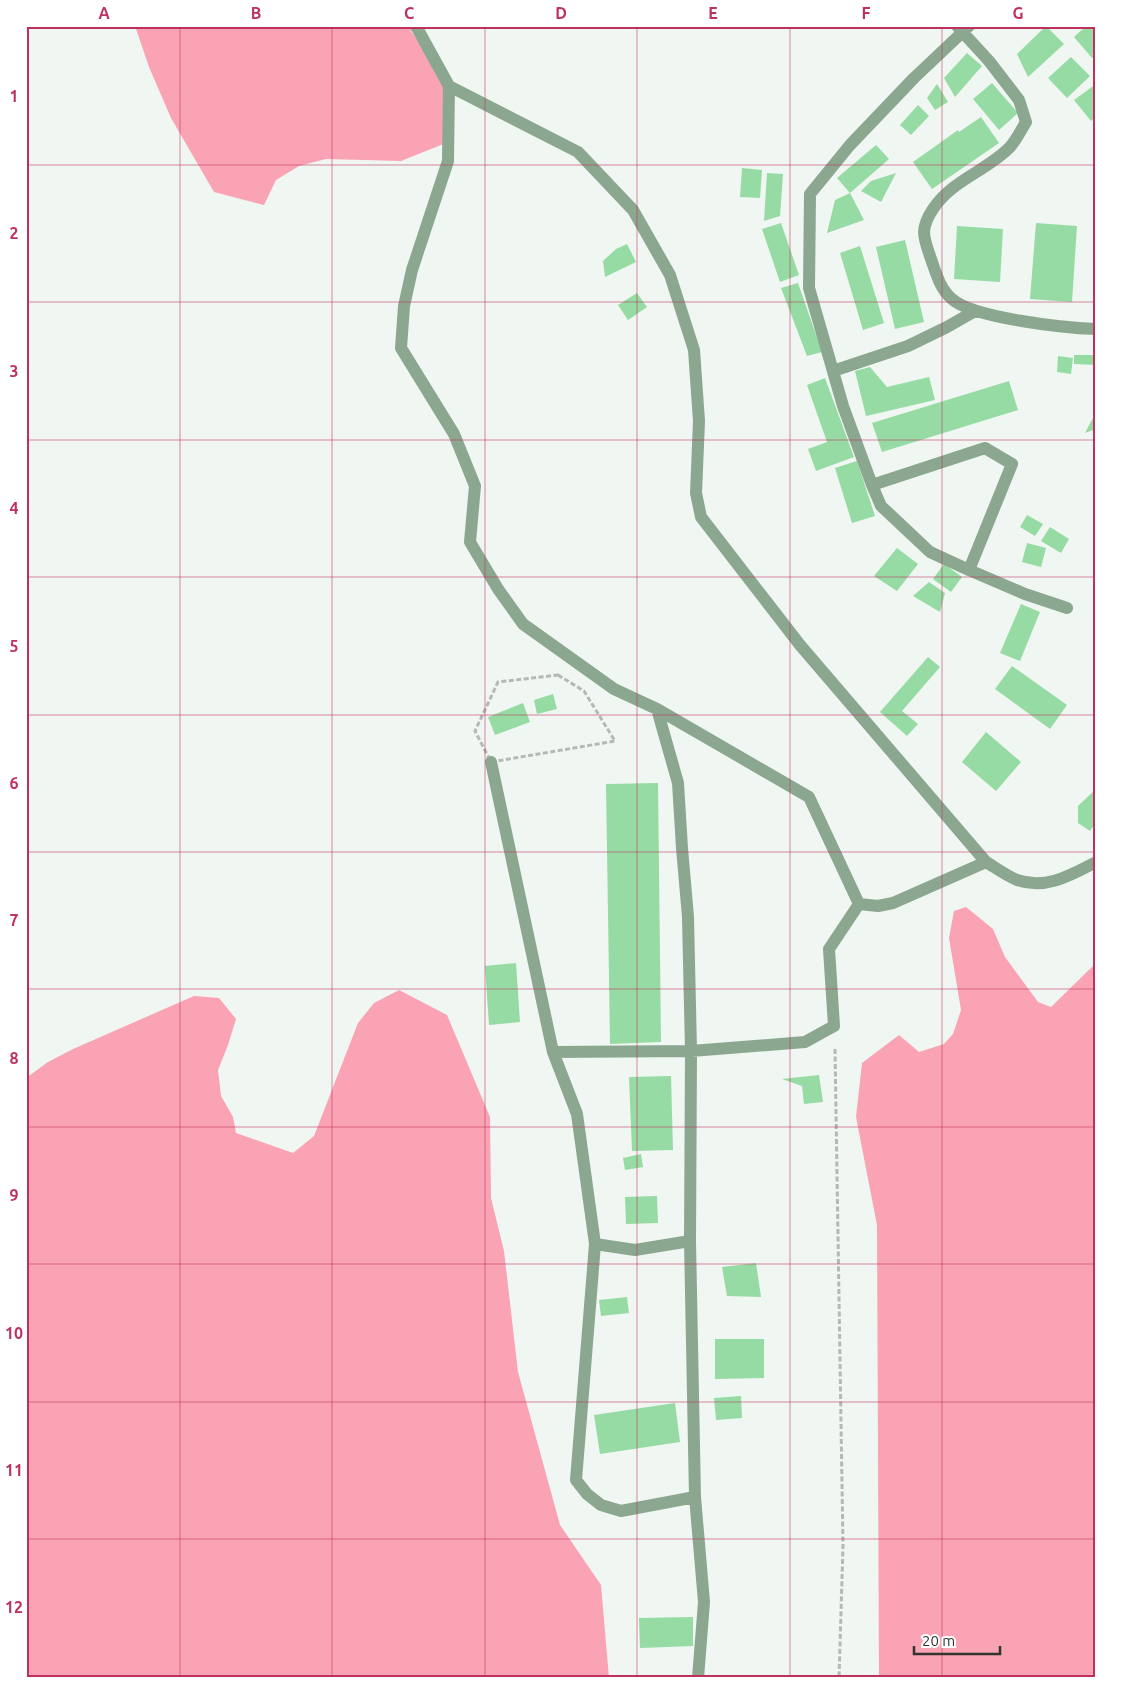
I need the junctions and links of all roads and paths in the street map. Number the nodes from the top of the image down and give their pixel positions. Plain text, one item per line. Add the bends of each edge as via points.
1 (416, 26) edge
2 (963, 28) edge
3 (449, 86) junction
4 (974, 311) junction
5 (1096, 329) edge
6 (833, 370) junction
7 (872, 485) junction
8 (968, 570) junction
9 (1067, 608) dead end
10 (657, 709) junction
11 (492, 762) junction
12 (986, 862) junction
13 (1096, 862) edge
14 (859, 904) junction
15 (834, 1026) junction
16 (691, 1051) junction
17 (553, 1052) junction
18 (690, 1241) junction
19 (595, 1244) junction
20 (695, 1498) junction
21 (698, 1678) edge
22 (839, 1678) edge

1 - 3 street
2 - 4 street via 1019,100 1026,122 1010,147 948,191 927,220 923,236 942,288 952,300
2 - 6 street via 850,145 810,194 809,288
3 - 10 street via 448,161 412,270 404,306 401,348 454,434 475,486 470,542 498,589 523,624 614,689
3 - 12 street via 578,152 633,210 670,275 694,350 699,422 696,493 701,517 800,645
4 - 5 street via 1029,322
4 - 6 street via 908,346
6 - 7 street
7 - 8 street via 881,506 930,552
7 - 8 street via 985,448 1012,464
8 - 9 street
10 - 14 street via 809,797
10 - 16 street via 678,783 688,917
11 - 11 path via 577,747 615,741 584,691 558,675 498,682 475,731
11 - 17 street
12 - 13 street via 1017,880 1040,883 1062,880
12 - 14 street via 893,903 878,906
14 - 15 street via 829,949
15 - 16 street via 806,1042
15 - 22 path via 843,1546
16 - 17 street
16 - 18 street
17 - 19 street via 577,1114
18 - 19 street via 635,1250
18 - 20 street
19 - 20 street via 576,1480 600,1505 621,1511
20 - 21 street via 704,1602

